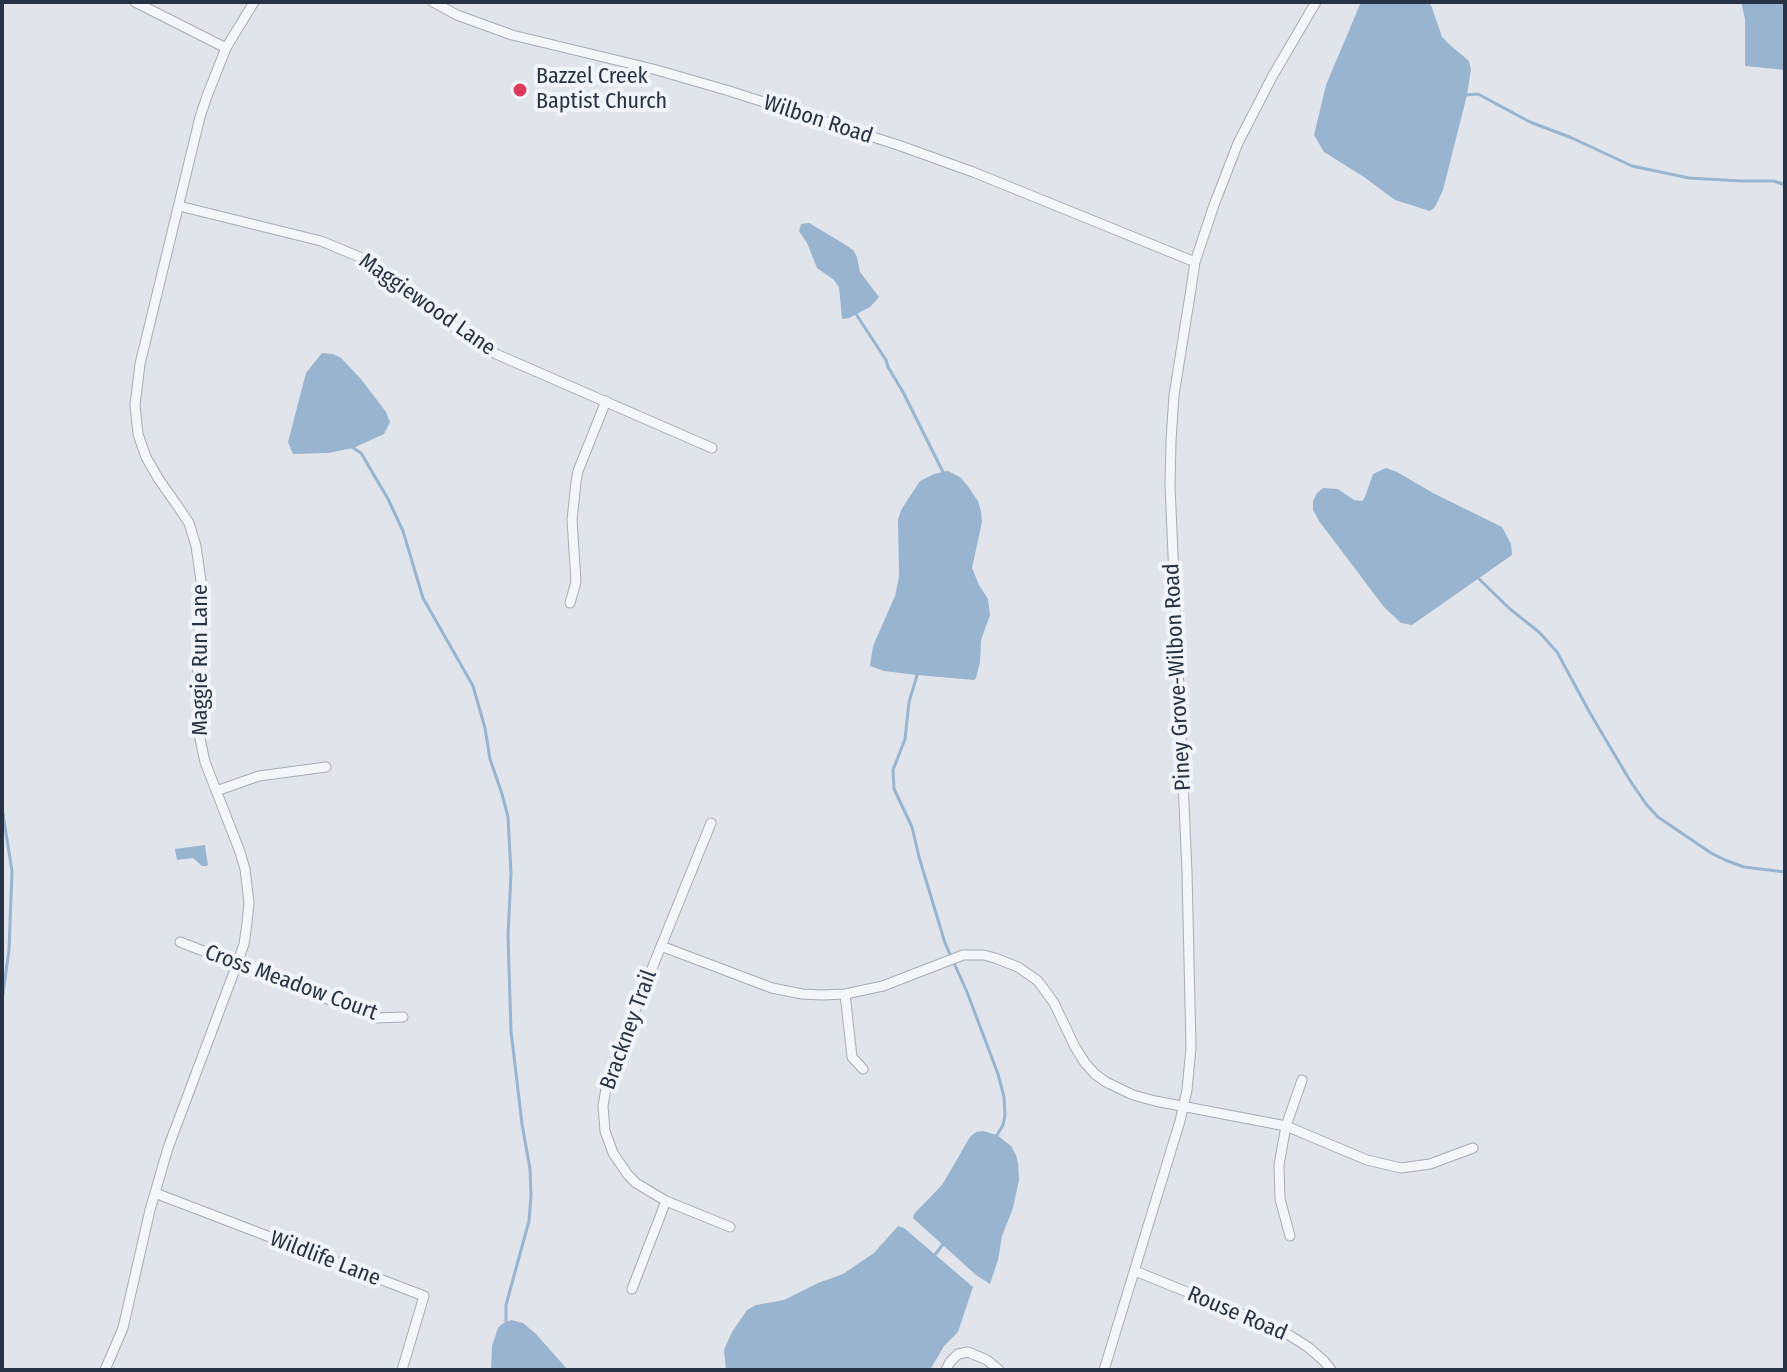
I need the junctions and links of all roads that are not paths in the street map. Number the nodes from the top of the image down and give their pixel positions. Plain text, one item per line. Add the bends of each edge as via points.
1 (135, 2) edge
2 (254, 2) edge
3 (433, 2) edge
4 (1316, 2) edge
5 (226, 48) junction
6 (179, 206) junction
7 (1195, 262) junction
8 (606, 401) junction
9 (712, 448) dead end
10 (570, 603) dead end
11 (326, 767) dead end
12 (216, 791) junction
13 (711, 823) dead end
14 (180, 942) dead end
15 (661, 946) junction
16 (237, 964) junction
17 (845, 994) junction
18 (403, 1017) dead end
19 (863, 1069) dead end
20 (1302, 1080) dead end
21 (1184, 1105) junction
22 (1286, 1126) junction
23 (1473, 1148) dead end
24 (155, 1193) junction
25 (666, 1201) junction
26 (730, 1227) dead end
27 (1290, 1236) dead end
28 (1135, 1271) junction
29 (632, 1289) dead end
30 (105, 1370) edge
31 (402, 1370) edge
32 (946, 1370) edge
33 (999, 1370) edge
34 (1104, 1370) edge
35 (1331, 1370) edge

1 - 5 street
2 - 5 street, Maggie Run Lane
3 - 7 street, Wilbon Road via 512,35 653,69 898,145
4 - 7 street, Piney Grove-Wilbon Road via 1238,143
5 - 6 street, Maggie Run Lane via 207,96
6 - 8 street, Maggiewood Lane via 321,241 362,258 480,345
6 - 12 street, Maggie Run Lane via 135,405 146,457 189,523 196,546 201,581 197,718
7 - 21 street, Piney Grove-Wilbon Road via 1174,395 1170,471 1191,1023
8 - 9 street, Maggiewood Lane
8 - 10 street via 574,490 576,582
11 - 12 street via 259,776
12 - 16 street, Maggie Run Lane via 248,885 247,923
13 - 15 street, Brackney Trail
14 - 16 street, Cross Meadow Court
15 - 17 street via 785,992
15 - 25 street, Brackney Trail via 608,1077 603,1106 605,1131 621,1166 636,1183
16 - 18 street, Cross Meadow Court via 377,1018
16 - 24 street, Maggie Run Lane
17 - 19 street via 852,1057
17 - 21 street via 883,986 963,955 1006,961 1046,991 1095,1074 1133,1095
20 - 22 street
21 - 22 street
21 - 28 street, Piney Grove-Wilbon Road
22 - 23 street via 1367,1160 1401,1168
22 - 27 street via 1280,1199
24 - 30 street, Maggie Run Lane via 123,1328
24 - 31 street, Wildlife Lane via 424,1296
25 - 26 street, Brackney Trail
25 - 29 street
28 - 34 street, Piney Grove-Wilbon Road
28 - 35 street, Rouse Road via 1289,1335
32 - 33 street via 958,1354 968,1352

